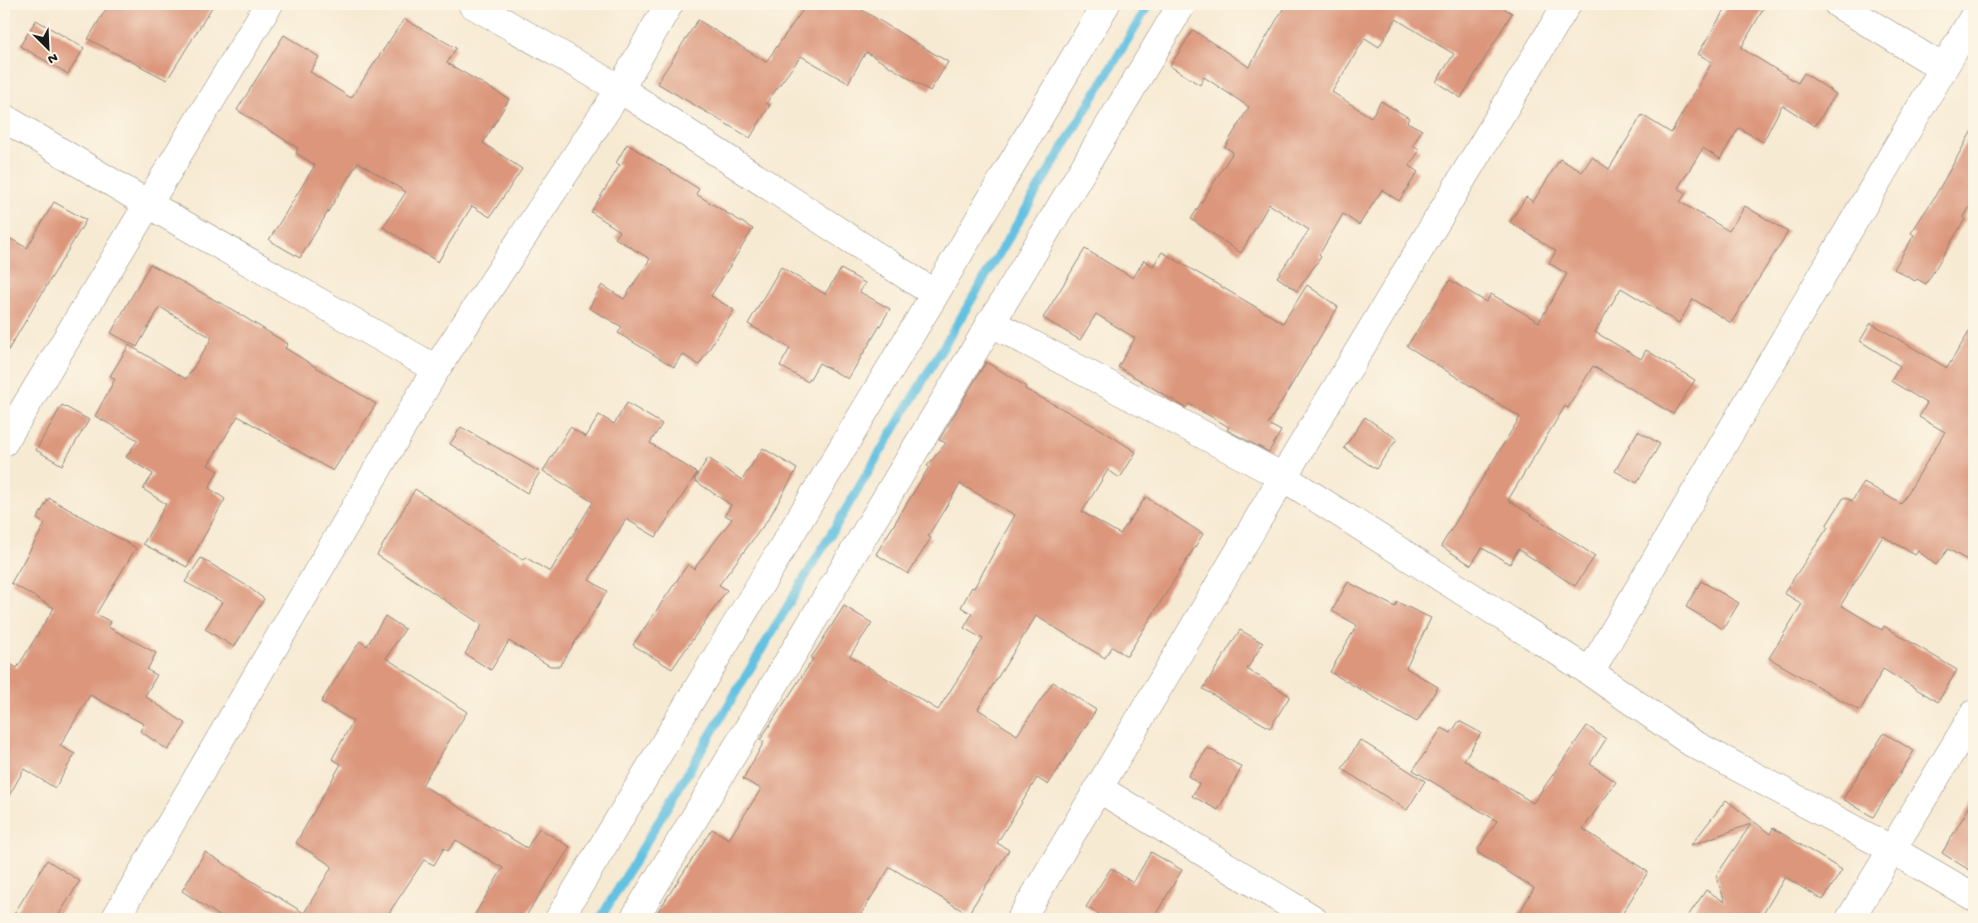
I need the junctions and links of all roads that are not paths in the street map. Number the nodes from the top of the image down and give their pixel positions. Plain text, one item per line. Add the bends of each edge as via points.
1 (269, 4) edge
2 (472, 4) edge
3 (670, 4) edge
4 (1106, 4) edge
5 (1182, 4) edge
6 (1567, 4) edge
7 (1838, 4) edge
8 (1974, 16) edge
9 (1943, 68) junction
10 (620, 89) junction
11 (4, 118) edge
12 (148, 204) junction
13 (935, 294) junction
14 (990, 322) junction
15 (436, 369) junction
16 (4, 442) edge
17 (1283, 476) junction
18 (1590, 672) junction
19 (1974, 714) edge
20 (1098, 788) junction
21 (1891, 849) junction
22 (1974, 897) edge
23 (115, 919) edge
24 (559, 919) edge
25 (634, 919) edge
26 (1021, 919) edge
27 (1313, 919) edge
28 (1850, 919) edge

1 - 12 street
2 - 10 street
3 - 10 street
4 - 13 street
5 - 14 street
6 - 17 street
7 - 9 street
8 - 9 street
9 - 18 street
10 - 13 street
10 - 15 street
11 - 12 street
12 - 15 street
12 - 16 street
13 - 24 street
14 - 17 street
14 - 25 street
15 - 23 street
17 - 18 street
17 - 20 street
18 - 21 street via 1692,743
19 - 21 street
20 - 26 street
20 - 27 street
21 - 22 street
21 - 28 street

